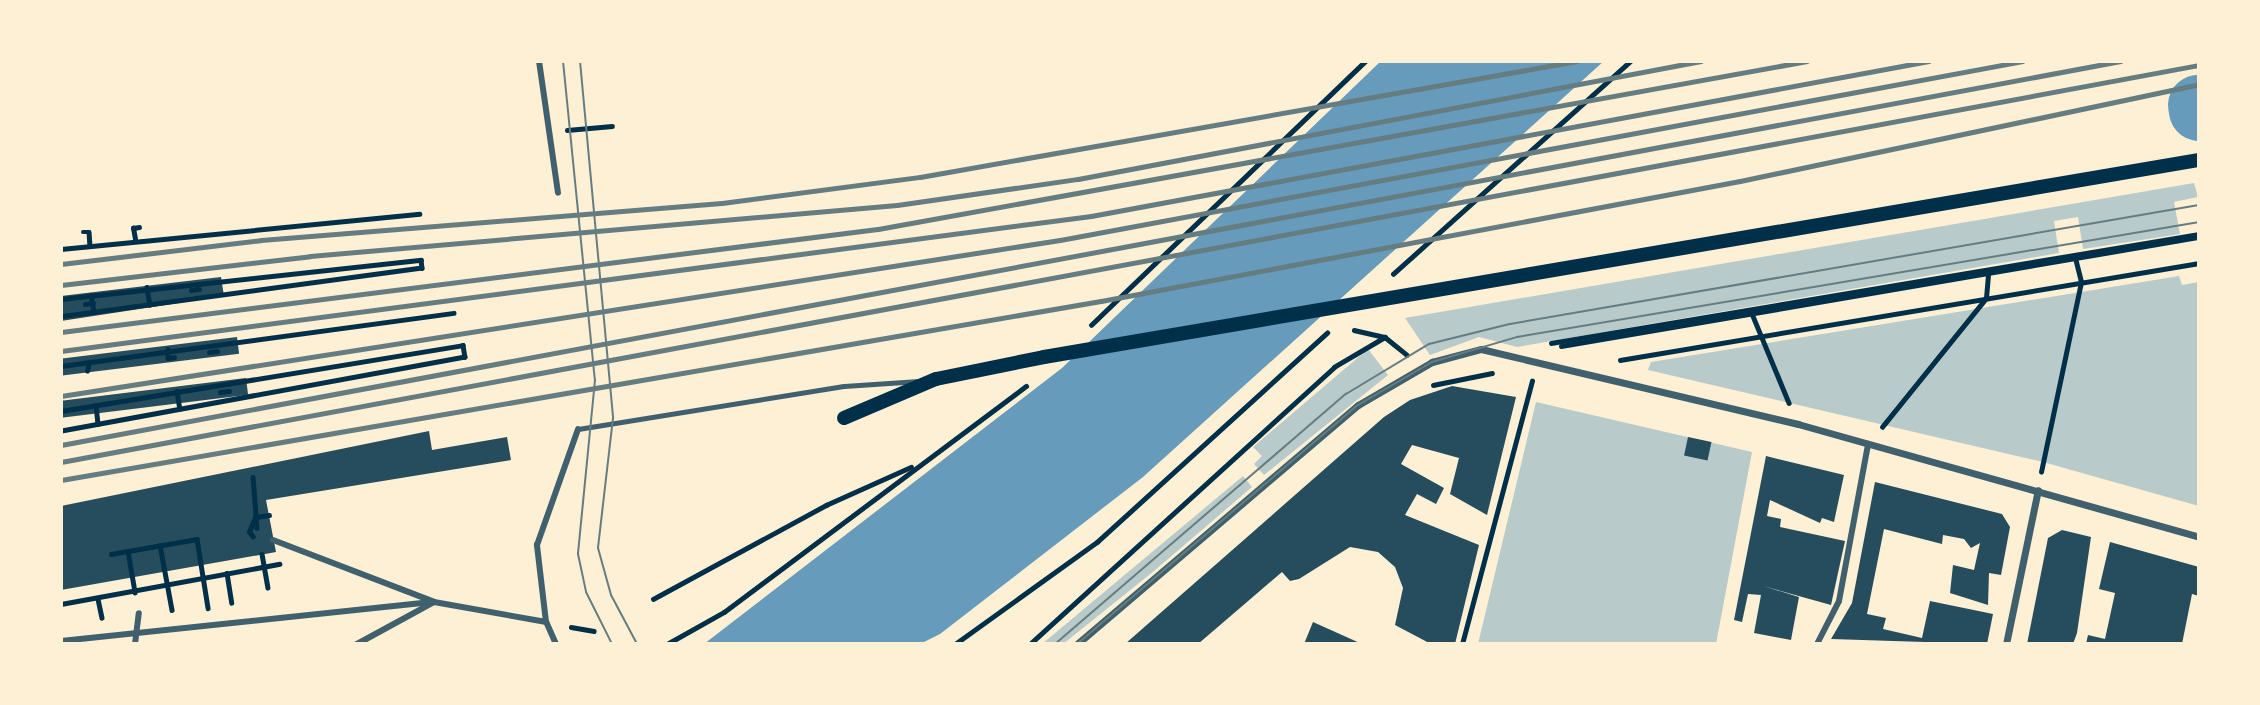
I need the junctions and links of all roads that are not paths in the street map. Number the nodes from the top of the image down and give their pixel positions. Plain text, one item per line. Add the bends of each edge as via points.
1 (539, 61) edge
2 (2199, 160) edge
3 (558, 193) dead end
4 (936, 379) junction
5 (845, 418) dead end
6 (578, 429) joint
7 (1868, 444) junction
8 (2038, 490) junction
9 (2199, 537) edge
10 (273, 540) dead end
11 (434, 602) junction
12 (139, 613) dead end
13 (546, 622) junction
14 (61, 641) edge
15 (135, 644) edge
16 (357, 644) edge
17 (555, 644) edge
18 (1077, 644) edge
19 (1817, 644) edge
20 (2006, 644) edge

1 - 3 street
2 - 4 main road via 1437,288
4 - 5 main road
4 - 6 lane via 844,386
6 - 13 street via 537,545
7 - 8 street
7 - 18 street via 1481,349 1432,362 1358,405
7 - 19 street via 1839,601
8 - 9 street
8 - 20 street
10 - 11 street
11 - 13 street
11 - 14 street
11 - 16 street
12 - 15 street
13 - 17 street

